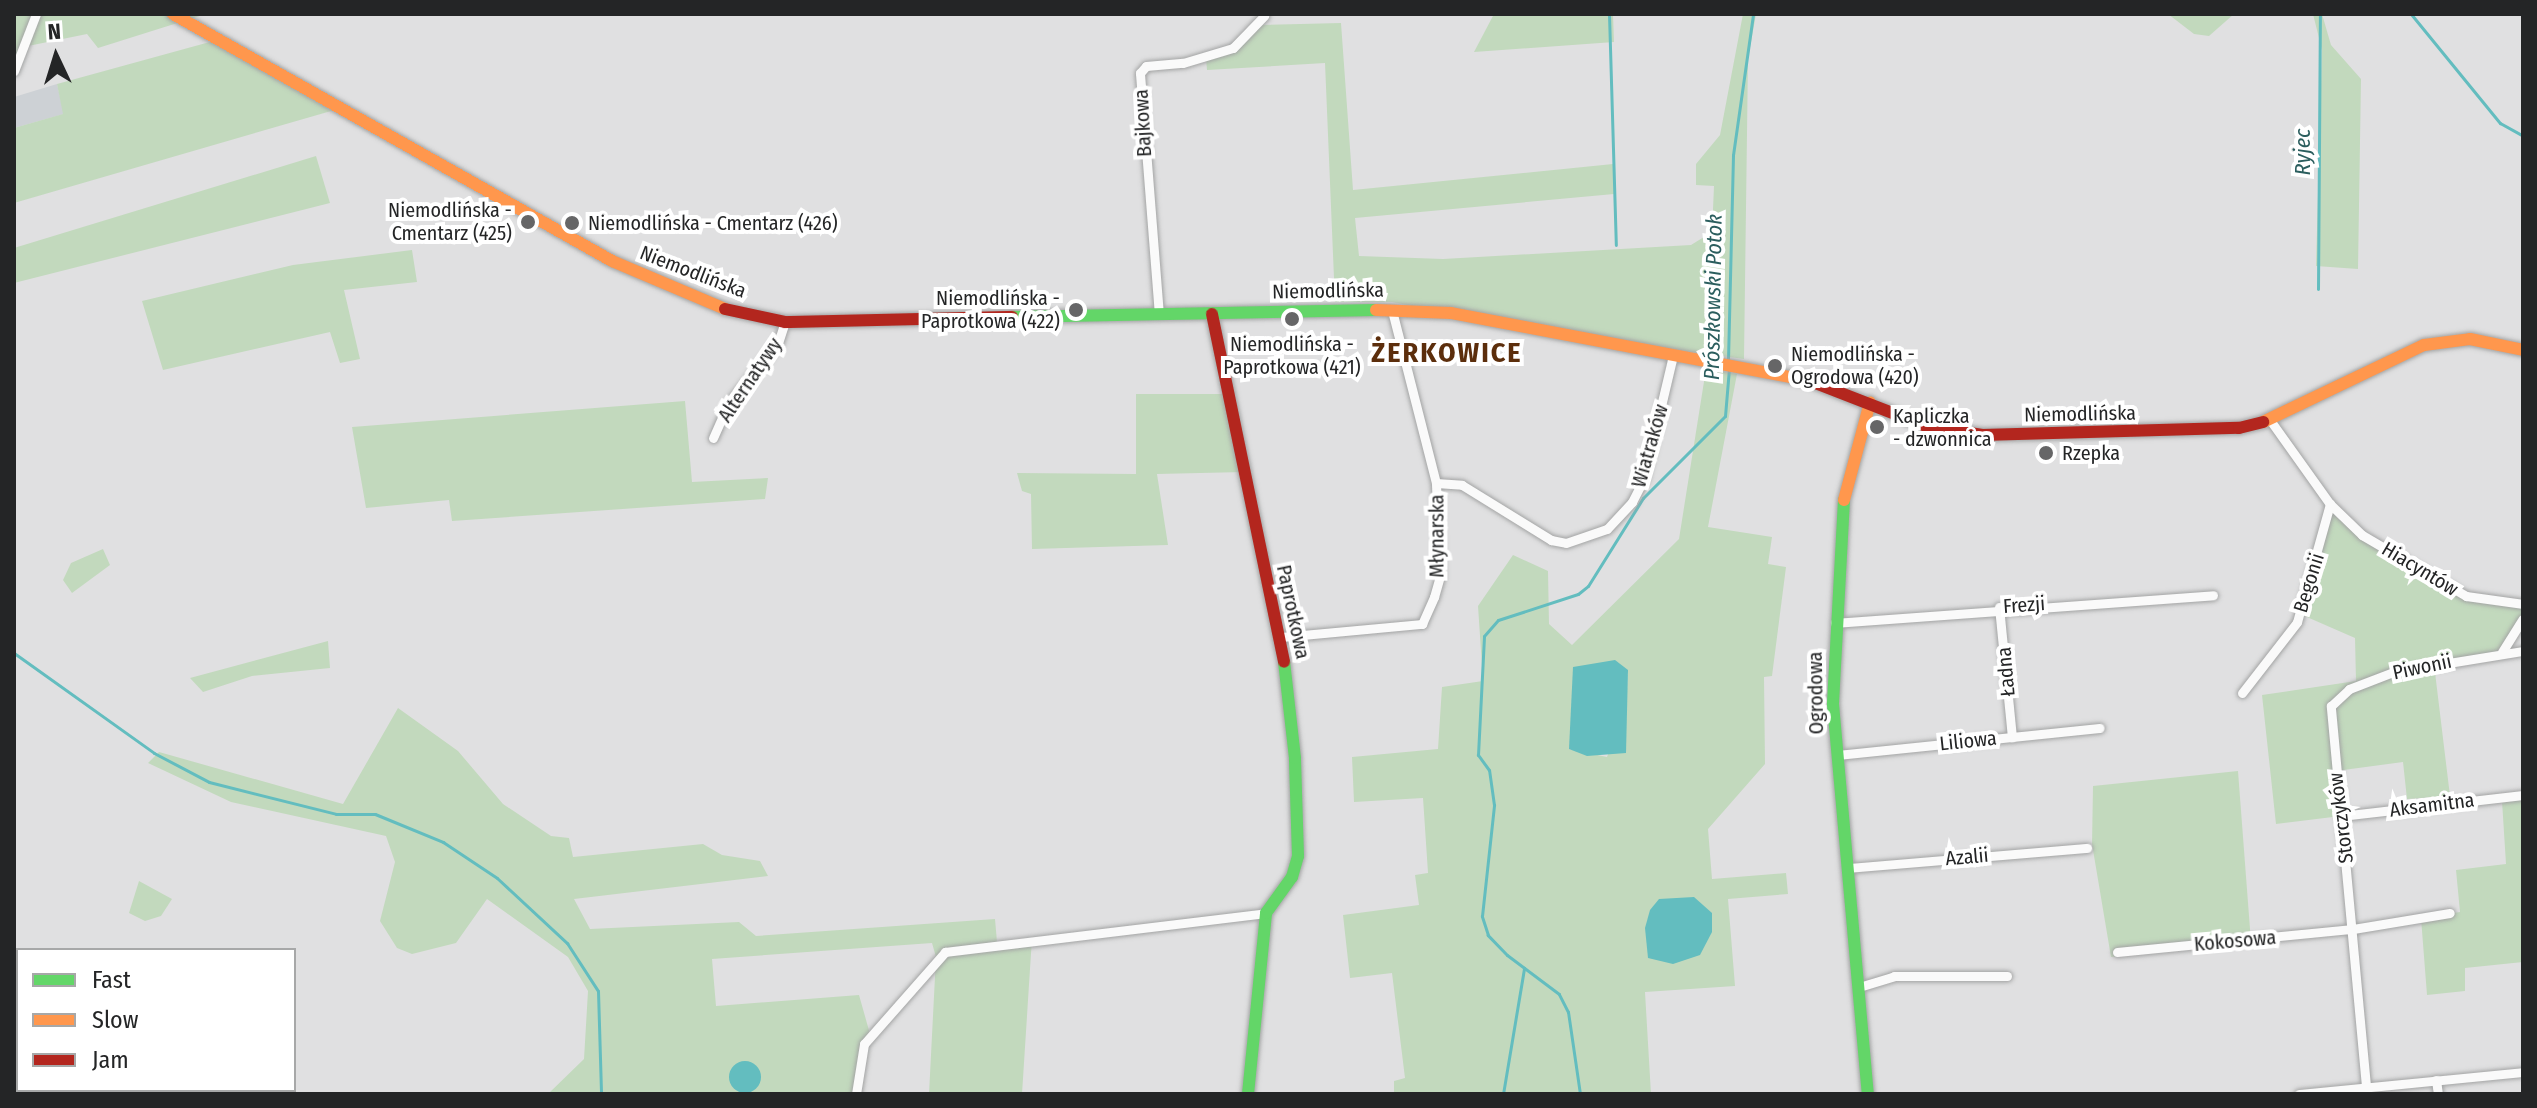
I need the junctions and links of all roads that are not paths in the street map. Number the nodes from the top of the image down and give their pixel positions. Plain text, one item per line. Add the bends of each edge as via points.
1 (36, 14) edge
2 (173, 14) edge
3 (1264, 16) dead end
4 (14, 71) edge
5 (1392, 310) junction
6 (1212, 314) junction
7 (1159, 315) junction
8 (785, 322) junction
9 (2523, 350) edge
10 (1673, 355) junction
11 (1870, 402) junction
12 (2270, 420) junction
13 (713, 438) dead end
14 (1436, 483) junction
15 (2330, 504) junction
16 (2213, 595) dead end
17 (2523, 604) edge
18 (1999, 607) junction
19 (2523, 619) edge
20 (1835, 623) junction
21 (1281, 637) junction
22 (2523, 651) edge
23 (2502, 652) junction
24 (2242, 693) dead end
25 (2331, 706) joint
26 (2100, 728) dead end
27 (2012, 737) junction
28 (1837, 755) junction
29 (2523, 795) edge
30 (2341, 816) junction
31 (2087, 848) dead end
32 (1848, 868) junction
33 (1266, 913) junction
34 (2450, 913) dead end
35 (2353, 929) junction
36 (2117, 952) dead end
37 (2007, 976) dead end
38 (1859, 987) junction
39 (2523, 1072) edge
40 (2436, 1080) junction
41 (2366, 1086) junction
42 (856, 1094) edge
43 (1248, 1094) edge
44 (1868, 1094) edge
45 (2299, 1094) edge
46 (2438, 1094) edge

1 - 4 street
2 - 8 main road, Niemodlińska via 612,261 728,310
3 - 7 street, Bajkowa via 1233,48 1183,63 1146,66 1140,73
5 - 6 main road, Niemodlińska
5 - 10 main road, Niemodlińska via 1451,313
5 - 14 street, Młynarska
6 - 7 main road, Niemodlińska
6 - 21 main road, Paprotkowa
7 - 8 main road, Niemodlińska
8 - 13 street, Alternatywy via 778,343 728,404
9 - 12 main road, Niemodlińska via 2470,339 2424,345
10 - 11 main road, Niemodlińska via 1822,383
10 - 14 street, Wiatraków via 1644,478 1632,502 1607,529 1590,538 1551,540 1462,485
11 - 12 main road, Niemodlińska via 1926,426 1982,435 2216,430
11 - 20 main road, Ogrodowa via 1847,481
12 - 15 street, Hiacyntów
14 - 21 street, Młynarska via 1440,576 1422,624
15 - 17 street, Hiacyntów via 2362,535 2466,596
15 - 24 street, Begonii via 2297,622
16 - 18 street, Frezji
18 - 20 street, Frezji
18 - 27 street, Ładna
19 - 23 street
20 - 28 main road, Ogrodowa
21 - 33 main road, Paprotkowa via 1295,758 1298,849 1292,877
22 - 23 street, Piwonii
23 - 25 street, Piwonii via 2393,672 2349,689
25 - 30 street, Storczyków
26 - 27 street, Liliowa
27 - 28 street, Liliowa
28 - 32 main road, Ogrodowa
29 - 30 street, Aksamitna
30 - 35 street, Storczyków
31 - 32 street, Azalii
32 - 38 main road, Ogrodowa
33 - 42 street via 945,952 864,1044
33 - 43 main road
34 - 35 street
35 - 36 street, Kokosowa
35 - 41 street, Storczyków
37 - 38 street via 1894,976
38 - 44 main road, Ogrodowa
39 - 40 street
40 - 41 street
40 - 46 street
41 - 45 street

